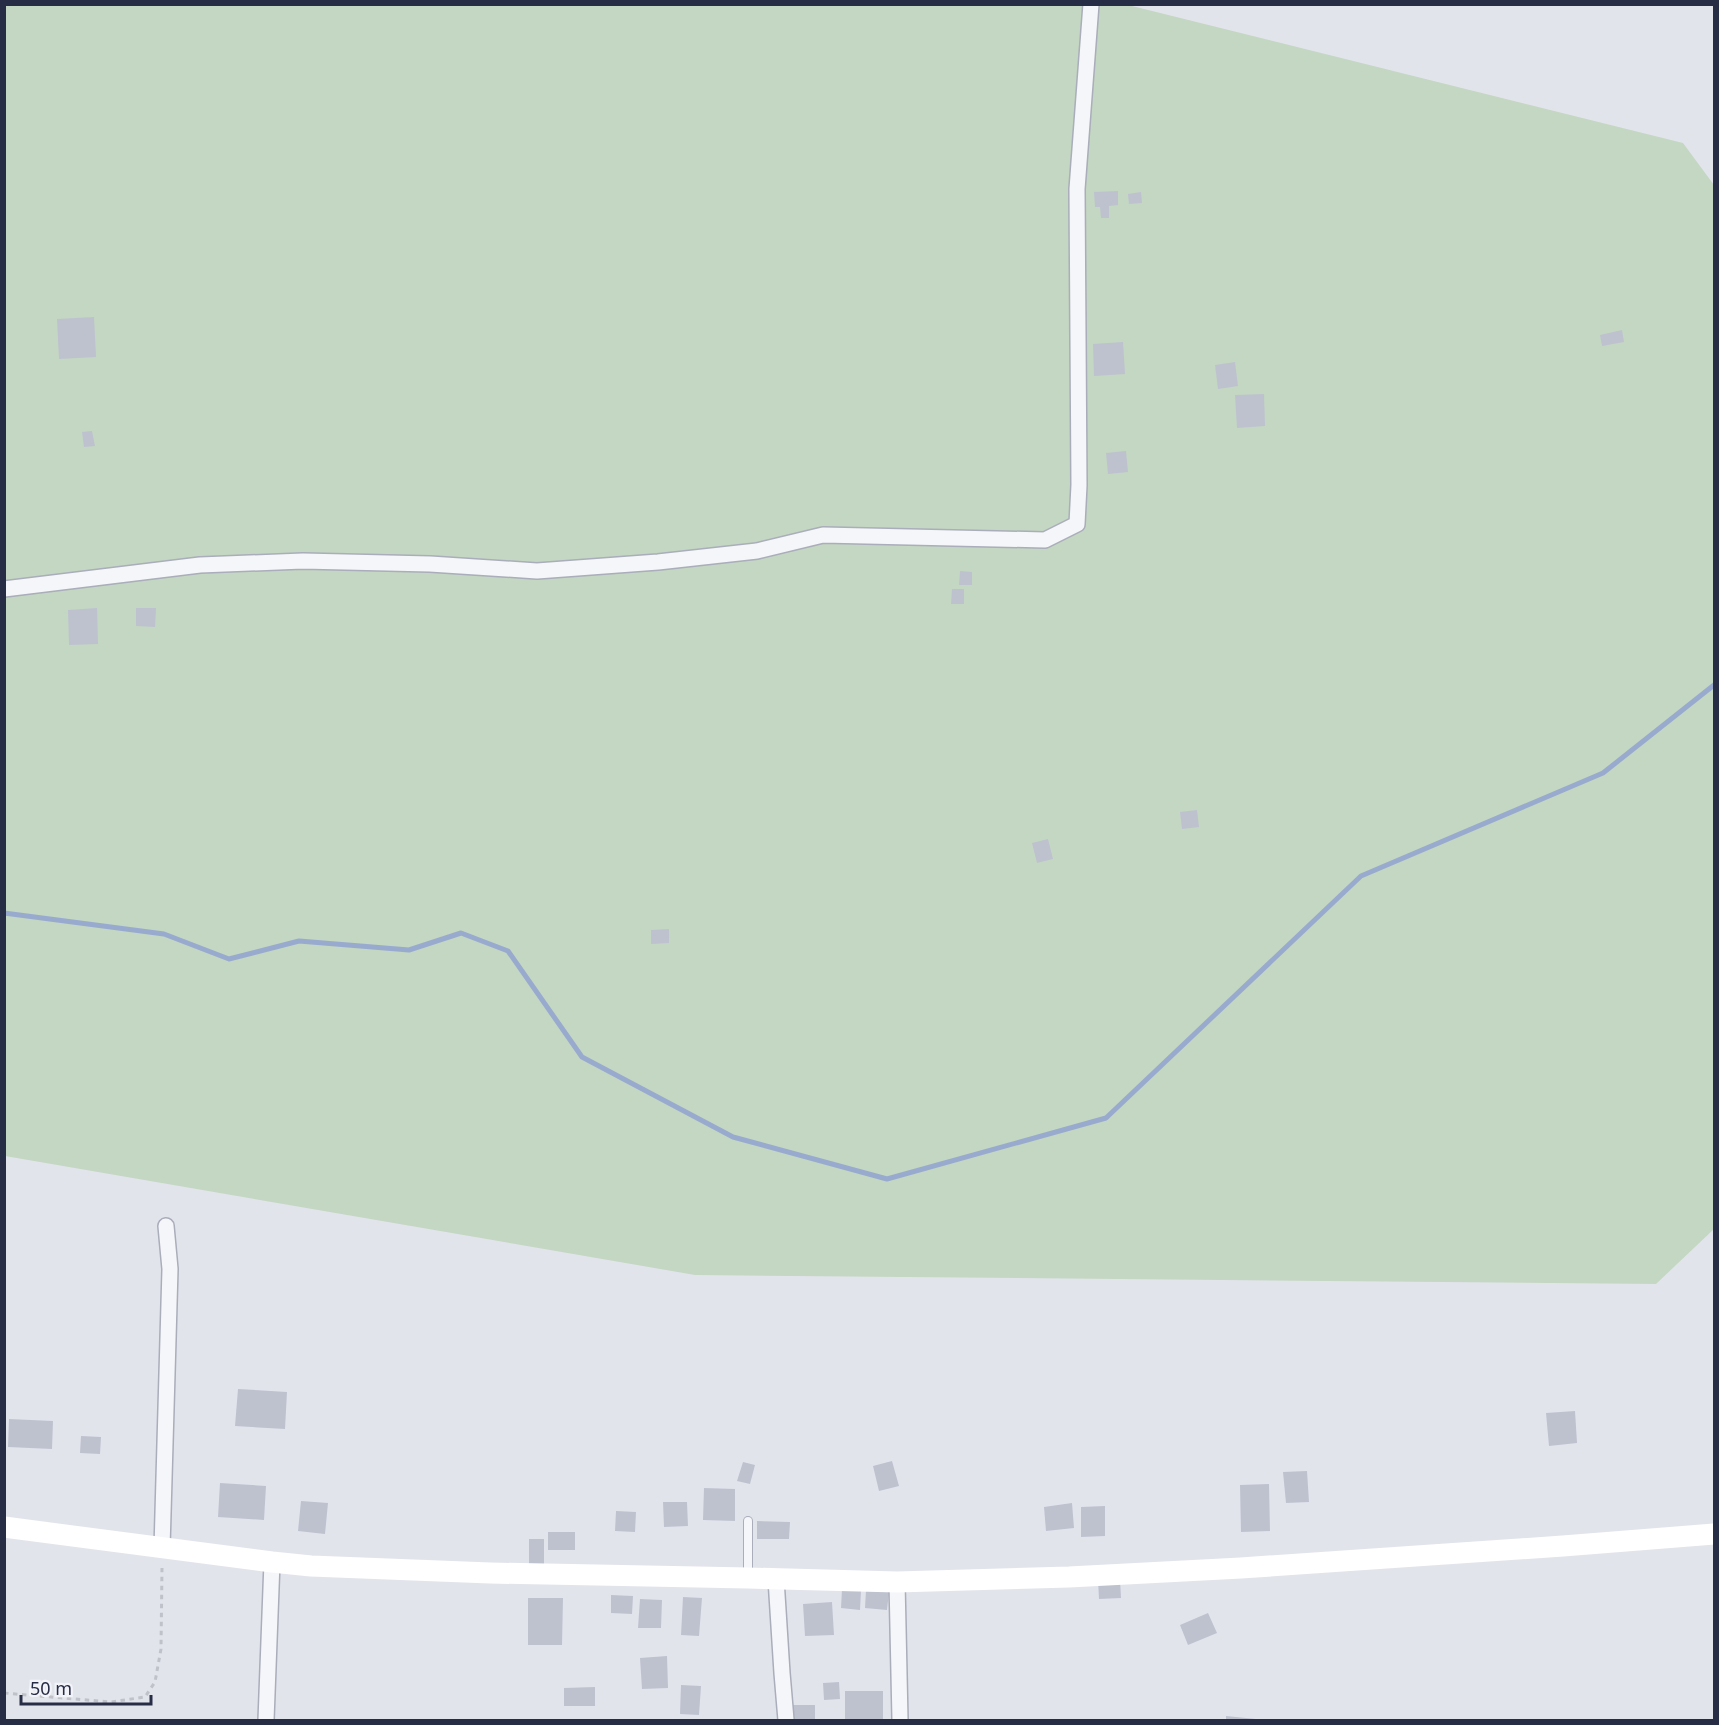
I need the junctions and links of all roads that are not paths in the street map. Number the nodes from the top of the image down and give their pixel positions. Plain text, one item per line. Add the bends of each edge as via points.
1 (1092, 4) edge
2 (4, 589) edge
3 (166, 1226) dead end
4 (748, 1521) dead end
5 (4, 1527) edge
6 (1714, 1534) edge
7 (162, 1548) junction
8 (272, 1562) junction
9 (748, 1578) junction
10 (777, 1579) junction
11 (897, 1582) junction
12 (266, 1720) edge
13 (786, 1720) edge
14 (900, 1720) edge

1 - 2 street via 1077,189 1077,524 1045,540 823,535 757,551 537,571 430,564 200,565
3 - 7 street via 170,1269
4 - 9 lane
5 - 7 street
6 - 11 street via 1241,1568
7 - 8 street
8 - 9 street via 490,1574
8 - 12 street
9 - 10 street
10 - 11 street
10 - 13 street
11 - 14 street

